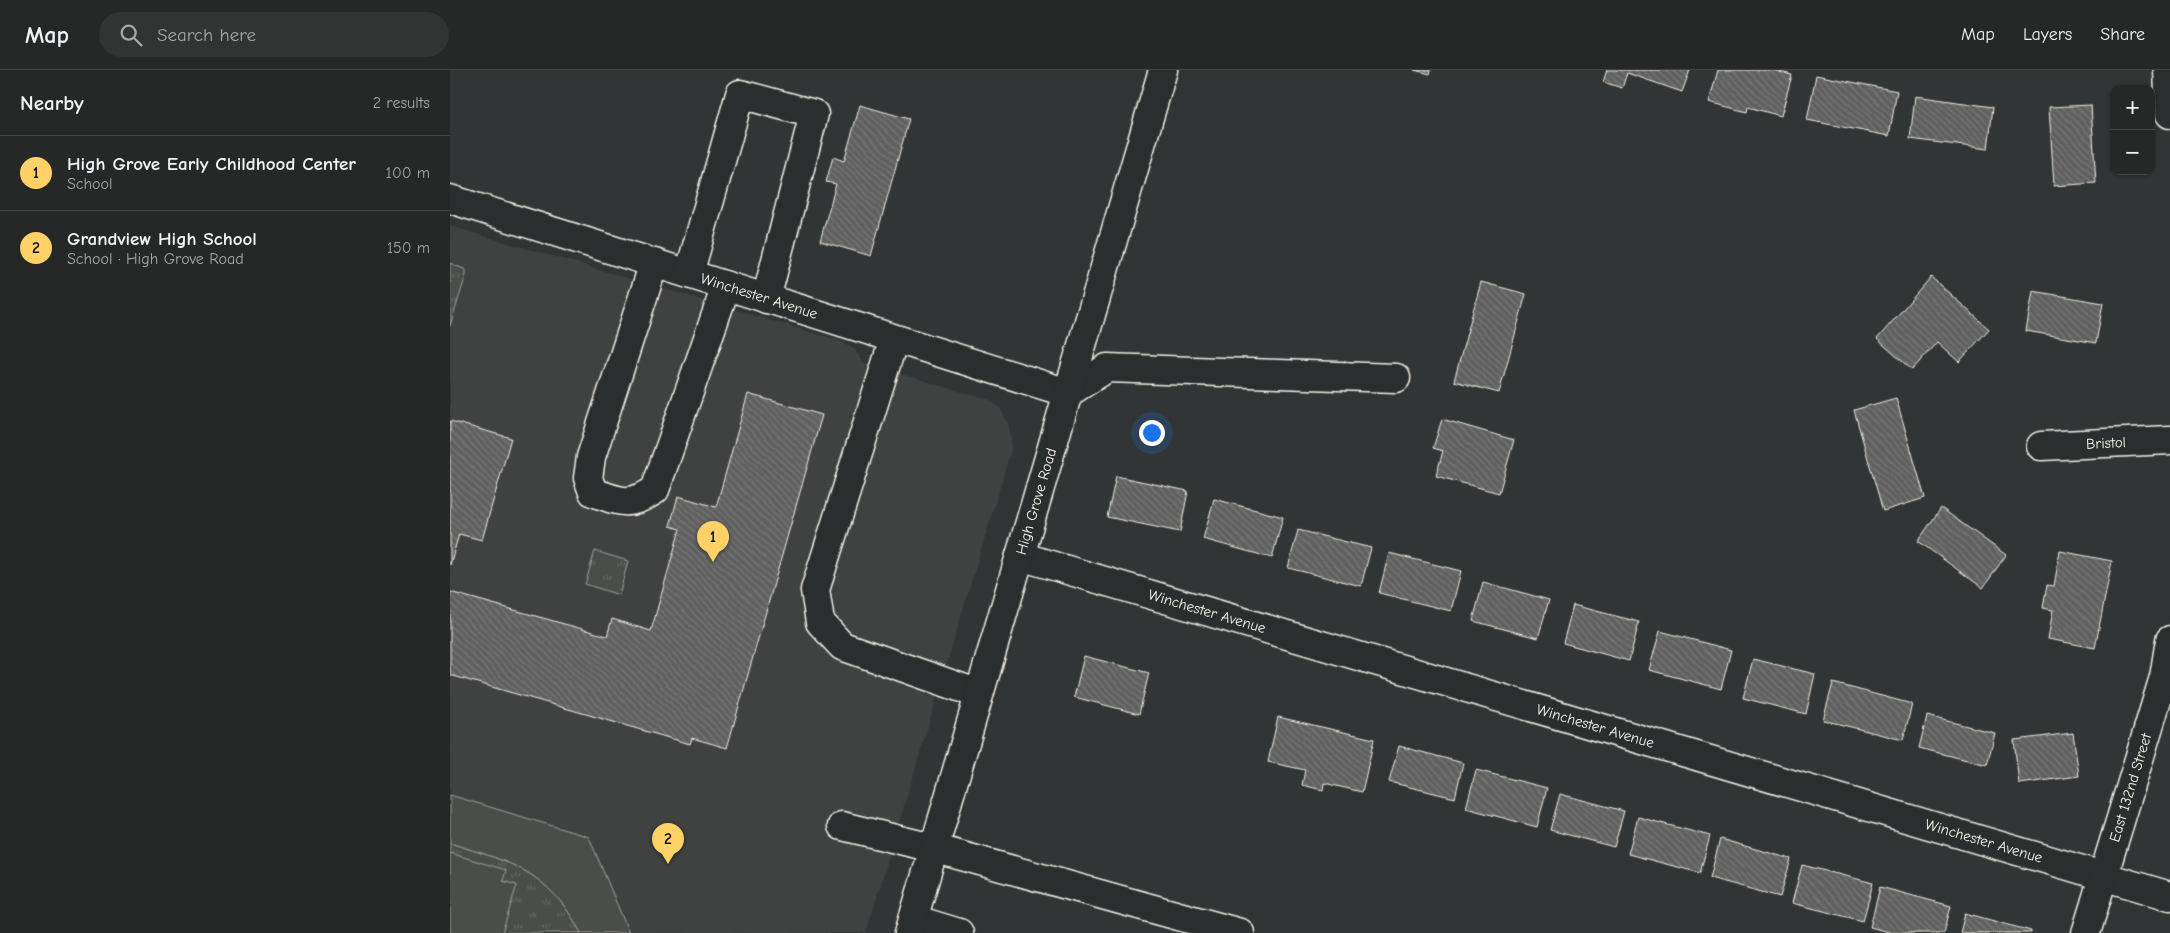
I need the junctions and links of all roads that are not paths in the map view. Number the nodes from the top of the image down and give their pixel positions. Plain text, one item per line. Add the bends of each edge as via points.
1 (1163, 70) edge
2 (2168, 70) edge
3 (2170, 114) edge
4 (450, 199) edge
5 (654, 263) junction
6 (689, 274) junction
7 (726, 286) junction
8 (766, 298) junction
9 (894, 338) junction
10 (1396, 378) dead end
11 (1068, 393) junction
12 (2170, 440) edge
13 (2041, 446) dead end
14 (1020, 556) junction
15 (2170, 640) edge
16 (979, 694) junction
17 (842, 826) dead end
18 (933, 848) junction
19 (2104, 877) junction
20 (2170, 896) edge
21 (911, 926) edge
22 (959, 933) edge
23 (1240, 933) edge
24 (2086, 933) edge

1 - 11 street, High Grove Road
2 - 3 street
4 - 5 street, Winchester Avenue
5 - 6 street, Winchester Avenue
5 - 7 street via 591,457 588,478 593,492 622,502 640,500 655,490
6 - 7 street, Winchester Avenue
6 - 8 street via 740,94 814,114
7 - 8 street, Winchester Avenue
8 - 9 street, Winchester Avenue
9 - 11 street, Winchester Avenue
9 - 16 street via 815,590 820,622 842,646
10 - 11 street via 1107,368
11 - 14 street, High Grove Road
12 - 13 street, Bristol
14 - 16 street, High Grove Road
14 - 19 street, Winchester Avenue
15 - 19 street, East 132nd Street via 2164,677
16 - 18 street, High Grove Road
17 - 18 street
18 - 21 street, High Grove Road
18 - 23 street
19 - 20 street, Winchester Avenue
19 - 24 street, East 132nd Street
21 - 22 street

